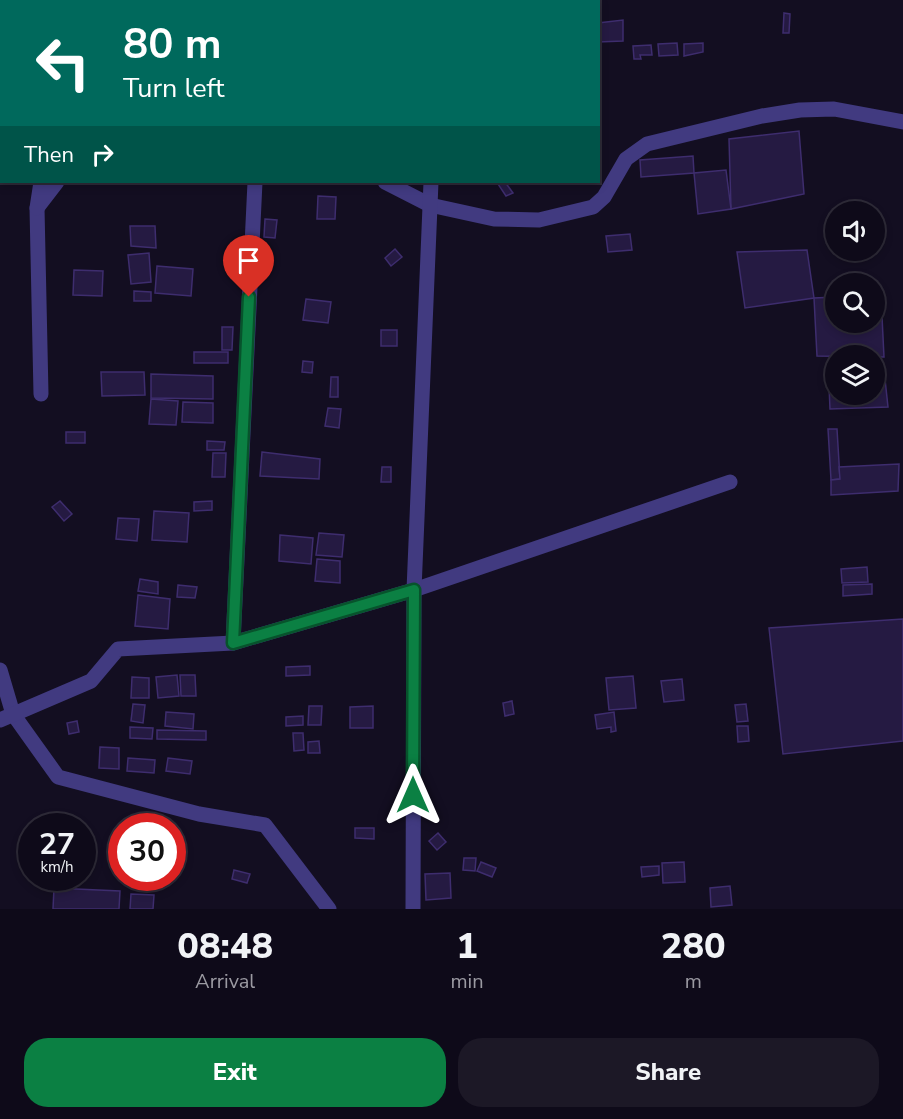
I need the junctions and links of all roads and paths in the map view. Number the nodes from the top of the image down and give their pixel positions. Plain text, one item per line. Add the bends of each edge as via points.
1 (903, 122) edge
2 (41, 183) edge
3 (56, 183) edge
4 (255, 183) edge
5 (387, 183) edge
6 (431, 183) edge
7 (430, 205) junction
8 (37, 208) junction
9 (41, 394) dead end
10 (730, 482) dead end
11 (414, 590) junction
12 (233, 643) junction
13 (0, 670) edge
14 (7, 717) edge
15 (329, 909) edge
16 (413, 909) edge

1 - 7 street via 834,109 800,110 657,141 626,159 604,197 593,207 539,220 494,219
2 - 8 street
3 - 8 street
4 - 12 street
5 - 7 street
6 - 7 street
7 - 11 street
8 - 9 street
10 - 11 street
11 - 12 street
11 - 16 street
12 - 14 street via 118,649 91,681
13 - 14 street
14 - 15 street via 58,777 199,814 265,825

